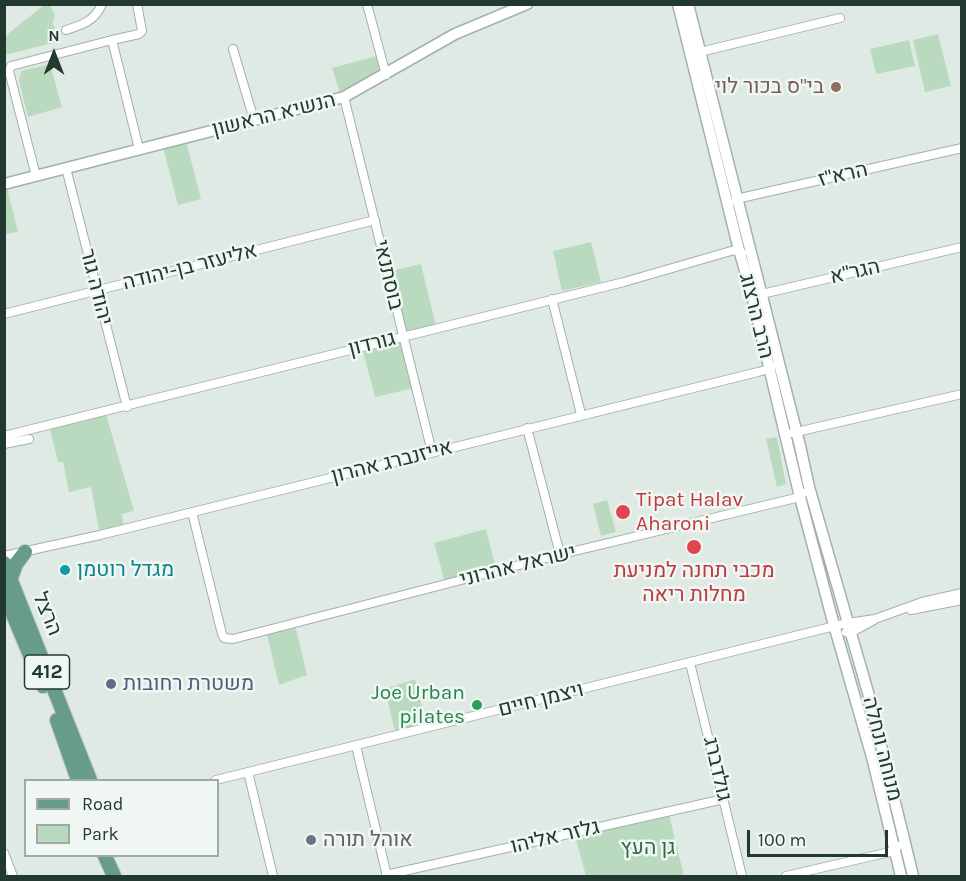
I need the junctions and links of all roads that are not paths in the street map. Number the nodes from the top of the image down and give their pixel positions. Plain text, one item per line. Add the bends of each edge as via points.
1 (102, 4) edge
2 (137, 4) edge
3 (367, 4) edge
4 (527, 4) edge
5 (678, 4) edge
6 (688, 4) edge
7 (840, 18) dead end
8 (66, 30) dead end
9 (112, 40) junction
10 (233, 49) dead end
11 (700, 52) junction
12 (386, 75) junction
13 (345, 97) junction
14 (254, 120) junction
15 (139, 148) junction
16 (962, 148) edge
17 (66, 168) junction
18 (36, 176) junction
19 (4, 184) edge
20 (736, 199) junction
21 (729, 210) junction
22 (375, 220) junction
23 (962, 248) edge
24 (739, 250) junction
25 (753, 263) junction
26 (750, 287) junction
27 (97, 291) junction
28 (762, 294) junction
29 (552, 299) junction
30 (4, 314) edge
31 (403, 336) junction
32 (773, 365) junction
33 (962, 394) edge
34 (127, 406) junction
35 (581, 414) junction
36 (527, 428) junction
37 (791, 433) junction
38 (27, 435) junction
39 (4, 436) edge
40 (4, 444) edge
41 (33, 449) dead end
42 (432, 452) junction
43 (809, 487) junction
44 (800, 497) junction
45 (192, 512) junction
46 (25, 552) junction
47 (560, 554) junction
48 (4, 556) edge
49 (4, 563) edge
50 (11, 578) junction
51 (4, 593) edge
52 (962, 593) edge
53 (962, 600) edge
54 (892, 613) junction
55 (834, 627) junction
56 (849, 628) junction
57 (690, 663) junction
58 (356, 746) junction
59 (248, 772) junction
60 (78, 779) edge
61 (90, 779) edge
62 (219, 779) edge
63 (724, 799) junction
64 (904, 840) junction
65 (894, 851) junction
66 (4, 853) edge
67 (106, 857) edge
68 (111, 857) edge
69 (13, 876) edge
70 (115, 876) edge
71 (273, 876) edge
72 (386, 876) edge
73 (742, 876) edge
74 (786, 876) edge
75 (901, 876) edge
76 (914, 876) edge

1 - 8 street via 86,24
2 - 9 street via 142,31
3 - 12 street
4 - 12 street, הנשיא הראשון via 455,34
5 - 21 street, הרב הרצוג
6 - 11 street, הרב הרצוג
7 - 11 street
9 - 15 street
9 - 18 street via 12,64 9,71
10 - 14 street
11 - 20 street, הרב הרצוג
12 - 13 street, הנשיא הראשון
13 - 14 street, הנשיא הראשון
13 - 22 street, בוסתנאי
14 - 15 street, הנשיא הראשון
15 - 17 street, הנשיא הראשון
16 - 20 street, הרא"ז
17 - 18 street, הנשיא הראשון
17 - 27 street, יהודה גור
18 - 19 street, הנשיא הראשון
20 - 21 street
20 - 25 street, הרב הרצוג
21 - 24 street, הרב הרצוג
22 - 27 street, אליעזר בן-יהודה
22 - 31 street, בוסתנאי
23 - 28 street, הגר"א
24 - 25 street
24 - 26 street, הרב הרצוג
24 - 29 street, גורדון
25 - 28 street, הרב הרצוג
26 - 28 street
26 - 32 street, הרב הרצוג
27 - 30 street, אליעזר בן-יהודה
27 - 34 street, יהודה גור
28 - 32 street, הרב הרצוג
29 - 31 street, גורדון
29 - 35 street
31 - 34 street, גורדון
31 - 42 street, בוסתנאי
32 - 35 street, אייזנברג אהרון
32 - 37 street, הרב הרצוג
33 - 37 street
34 - 38 street, גורדון
35 - 36 street, אייזנברג אהרון
36 - 42 street, אייזנברג אהרון
36 - 47 street
37 - 43 street, הרב הרצוג
37 - 44 street, הרב הרצוג
38 - 39 street, גורדון
38 - 40 street
38 - 41 street
42 - 45 street, אייזנברג אהרון
43 - 44 street
43 - 56 street, הרב הרצוג
44 - 47 street, ישראל אהרוני
44 - 55 street, הרב הרצוג
45 - 46 street, אייזנברג אהרון
45 - 47 street, ישראל אהרוני via 224,638 295,624
46 - 48 street, אייזנברג אהרון
46 - 50 main road
49 - 50 main road, הרצל / 412
50 - 61 main road, הרצל / 412
51 - 60 main road, הרצל / 412
52 - 54 street
53 - 54 street
54 - 56 street, ויצמן חיים
55 - 56 street, ויצמן חיים
55 - 57 street, ויצמן חיים
55 - 65 street, מנוחה ונחלה via 872,757
56 - 64 street, מנוחה ונחלה
57 - 58 street, ויצמן חיים
57 - 63 street, גולדברג
58 - 59 street, ויצמן חיים
58 - 72 street
59 - 62 street, ויצמן חיים
59 - 71 street
63 - 72 street, גלזר אליהו
63 - 73 street, גולדברג
64 - 65 street
64 - 76 street, מנוחה ונחלה
65 - 74 street
65 - 75 street, מנוחה ונחלה
66 - 69 street
67 - 70 main road
68 - 70 main road

